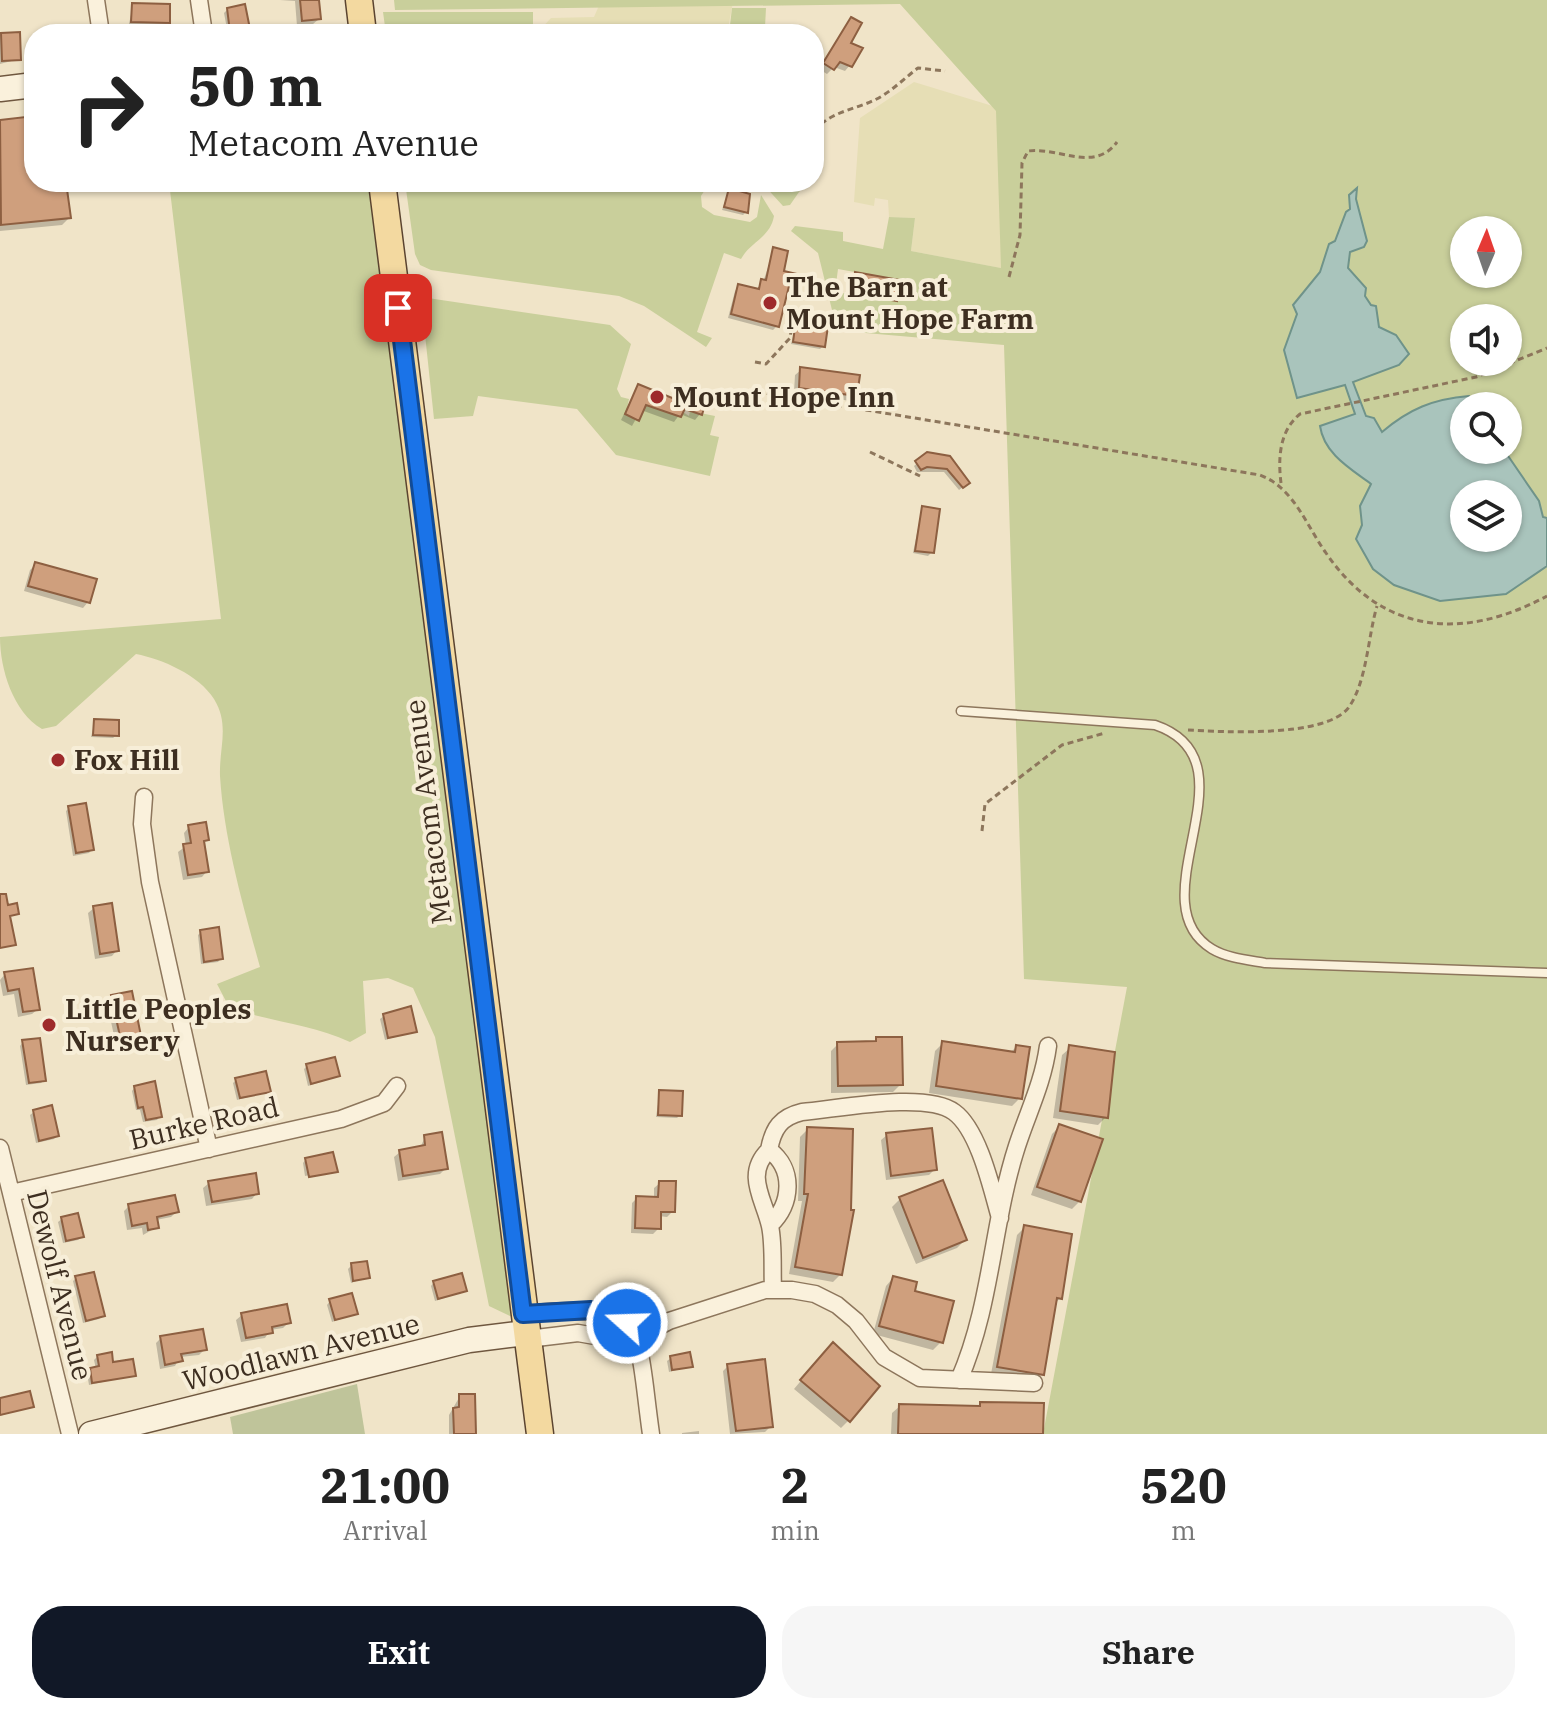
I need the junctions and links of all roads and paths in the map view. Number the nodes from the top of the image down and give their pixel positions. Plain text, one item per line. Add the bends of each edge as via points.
1 (96, 0) edge
2 (199, 0) edge
3 (359, 0) edge
4 (100, 24) edge
5 (203, 24) edge
6 (362, 24) edge
7 (945, 71) dead end
8 (24, 86) edge
9 (0, 89) edge
10 (824, 120) edge
11 (1117, 142) dead end
12 (383, 192) edge
13 (1009, 277) dead end
14 (792, 325) dead end
15 (1547, 348) edge
16 (755, 362) dead end
17 (757, 392) dead end
18 (870, 452) dead end
19 (920, 476) dead end
20 (1281, 486) junction
21 (1547, 596) edge
22 (1377, 606) junction
23 (961, 711) dead end
24 (1168, 729) junction
25 (1110, 732) dead end
26 (144, 797) dead end
27 (982, 831) dead end
28 (1547, 973) edge
29 (1048, 1046) dead end
30 (397, 1086) dead end
31 (0, 1148) edge
32 (209, 1149) junction
33 (769, 1150) junction
34 (11, 1193) junction
35 (1000, 1218) junction
36 (770, 1225) junction
37 (773, 1289) junction
38 (582, 1309) junction
39 (526, 1329) junction
40 (585, 1333) junction
41 (638, 1339) junction
42 (959, 1380) junction
43 (1034, 1383) dead end
44 (70, 1434) edge
45 (91, 1434) edge
46 (540, 1434) edge
47 (651, 1434) edge

1 - 4 street
2 - 5 street
3 - 6 main road
7 - 10 path via 918,68 884,95
8 - 9 street
11 - 13 path via 1108,154 1093,159 1028,151 1022,163 1020,235
12 - 39 main road, Metacom Avenue
14 - 16 path via 790,338 766,364
15 - 20 path via 1476,377 1300,414 1290,422 1281,445
17 - 20 path via 1211,465 1260,475
18 - 19 path
20 - 22 path via 1343,576
21 - 22 path via 1498,618 1458,624 1418,622
22 - 24 path via 1362,677 1348,709 1311,727 1247,733
23 - 24 lane via 1086,717
24 - 28 lane via 1191,751 1199,781 1185,908 1210,948 1265,963
25 - 27 path via 1062,745 985,804
26 - 32 street via 150,882
29 - 35 street
30 - 32 street, Burke Road via 384,1103 369,1110
31 - 34 street, Dewolf Avenue
32 - 34 street, Burke Road
33 - 35 street via 777,1125 791,1115 936,1103 966,1124
33 - 36 street via 756,1176
33 - 36 street via 780,1162 787,1184 784,1210
34 - 44 street, Dewolf Avenue
35 - 42 street via 976,1342
36 - 37 street
37 - 41 street via 669,1321
37 - 42 street via 803,1291 837,1305 904,1371 920,1378
38 - 39 street
38 - 40 street
38 - 41 street via 623,1320
39 - 40 street
39 - 45 street, Woodlawn Avenue
39 - 46 main road, Metacom Avenue
40 - 41 street via 623,1343
41 - 47 street
42 - 43 street

